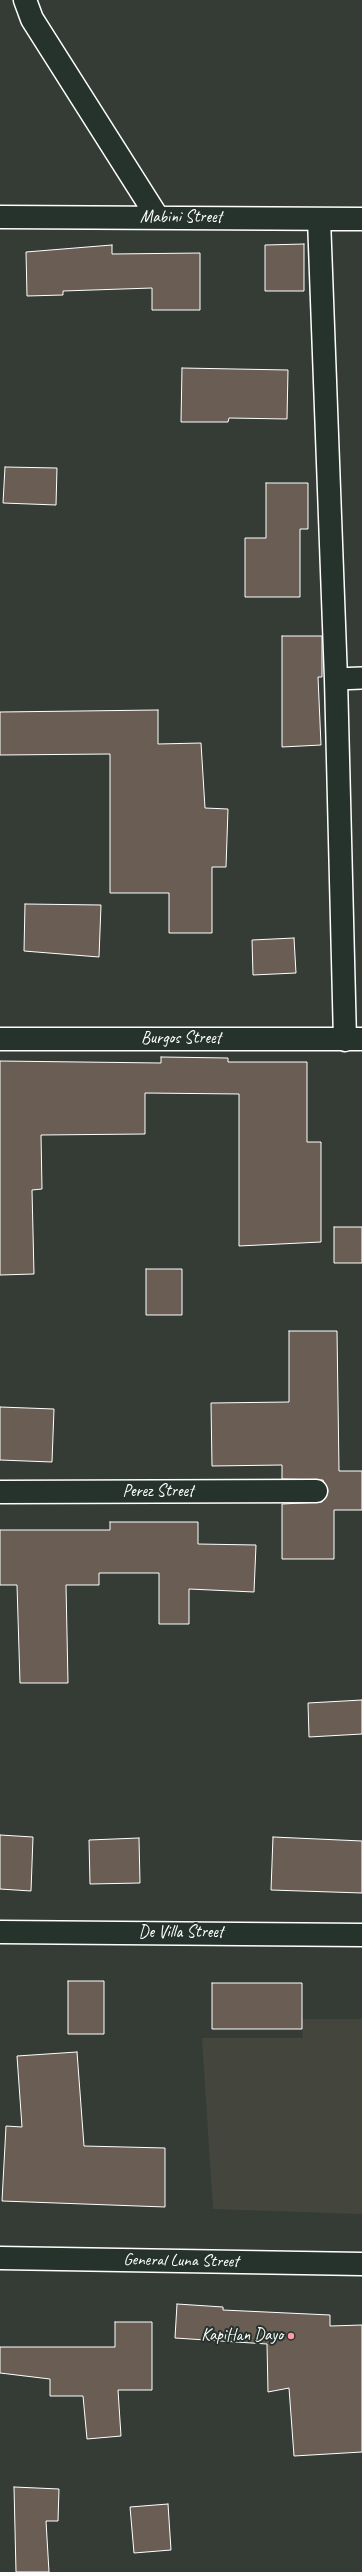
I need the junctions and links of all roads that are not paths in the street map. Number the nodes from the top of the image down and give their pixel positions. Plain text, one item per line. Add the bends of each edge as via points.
1 (25, 0) edge
2 (0, 217) edge
3 (158, 218) junction
4 (319, 219) junction
5 (362, 219) edge
6 (362, 678) edge
7 (336, 679) junction
8 (0, 1039) edge
9 (353, 1040) edge
10 (316, 1491) dead end
11 (0, 1492) edge
12 (0, 1932) edge
13 (362, 1935) edge
14 (0, 2258) edge
15 (362, 2264) edge

1 - 3 street via 32,19
2 - 3 street, Mabini Street
3 - 4 street, Mabini Street
4 - 5 street, Mabini Street
4 - 7 street
6 - 7 lane
7 - 9 street
8 - 9 street, Burgos Street
10 - 11 street, Perez Street
12 - 13 street, De Villa Street
14 - 15 street, General Luna Street

